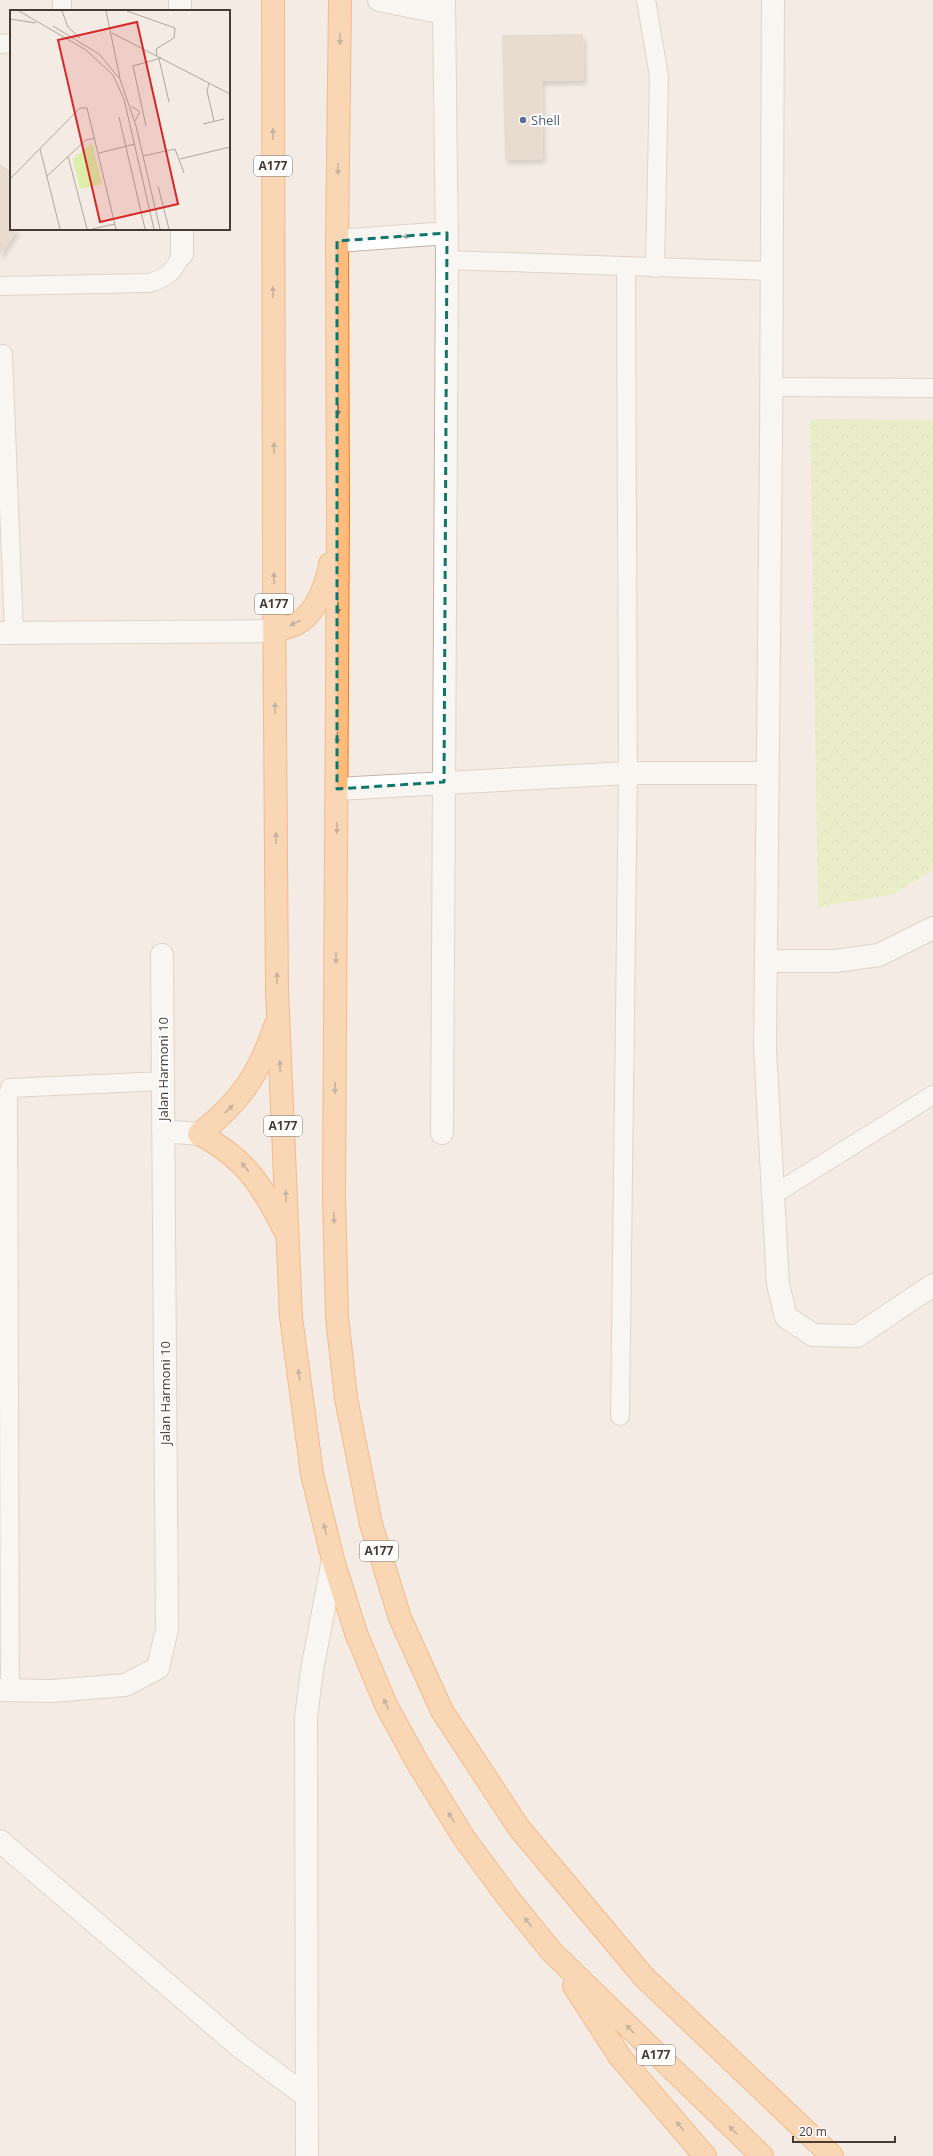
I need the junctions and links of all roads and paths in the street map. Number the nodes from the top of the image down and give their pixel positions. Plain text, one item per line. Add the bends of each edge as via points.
1 (273, 0) edge
2 (340, 0) edge
3 (379, 0) edge
4 (646, 0) edge
5 (773, 0) edge
6 (443, 6) edge
7 (10, 43) edge
8 (0, 44) edge
9 (182, 230) edge
10 (447, 233) junction
11 (337, 241) junction
12 (182, 254) joint
13 (447, 260) junction
14 (626, 267) junction
15 (655, 268) junction
16 (772, 272) junction
17 (0, 286) edge
18 (3, 354) dead end
19 (771, 387) junction
20 (933, 388) edge
21 (338, 513) junction
22 (274, 631) junction
23 (7, 633) edge
24 (628, 773) junction
25 (768, 773) junction
26 (444, 782) junction
27 (337, 789) junction
28 (933, 928) edge
29 (162, 955) dead end
30 (766, 961) junction
31 (278, 1017) junction
32 (163, 1081) junction
33 (933, 1095) edge
34 (163, 1131) junction
35 (442, 1133) dead end
36 (199, 1134) junction
37 (773, 1195) junction
38 (287, 1235) junction
39 (933, 1285) edge
40 (620, 1416) dead end
41 (333, 1560) junction
42 (5, 1690) edge
43 (0, 1841) edge
44 (552, 1952) junction
45 (306, 2096) junction
46 (307, 2156) edge
47 (705, 2156) edge
48 (762, 2156) edge
49 (832, 2156) edge

22 -> 1 highway, A177
2 -> 11 highway, A177
3 - 6 street
4 - 15 lane via 659,76
5 - 16 street
6 - 10 street
7 - 8 lane
9 - 12 street
10 -> 11 street
10 - 13 street
11 -> 21 highway, A177
12 - 17 lane via 176,268 165,278 149,283
13 - 14 lane
13 - 26 street
14 - 15 lane
14 - 24 lane
15 - 16 lane
16 - 19 street
18 - 23 lane
19 - 20 lane
19 - 25 street
21 -> 22 highway via 329,572 323,591 314,607 300,622
21 -> 27 highway, A177
22 - 23 street
31 -> 22 highway, A177
24 - 25 street
24 - 26 street
24 - 40 lane
25 - 30 street
26 - 27 street
26 - 35 street
27 -> 49 highway, A177 via 334,1197 337,1317 346,1398 355,1448 371,1524 400,1618 442,1711 519,1828 644,1976
28 - 30 street via 879,955 835,961
29 - 32 street, Jalan Harmoni 10
30 - 37 street via 765,1049
36 -> 31 highway via 233,1105 247,1087 269,1045
38 -> 31 highway, A177
32 - 34 street, Jalan Harmoni 10
32 - 42 lane via 10,1088
33 - 37 lane
34 - 36 street
34 - 42 street, Jalan Harmoni 10 via 167,1629 158,1668 125,1685 52,1691
38 -> 36 highway via 264,1190 238,1159
37 - 39 street via 778,1284 786,1317 813,1334 857,1336
41 -> 38 highway, A177 via 312,1474 291,1317
44 -> 41 highway, A177 via 464,1838 417,1762 386,1705 356,1633
41 - 45 street via 312,1670 306,1718
43 - 45 street via 239,2046
47 -> 44 highway via 620,2057
48 -> 44 highway, A177
45 - 46 street

